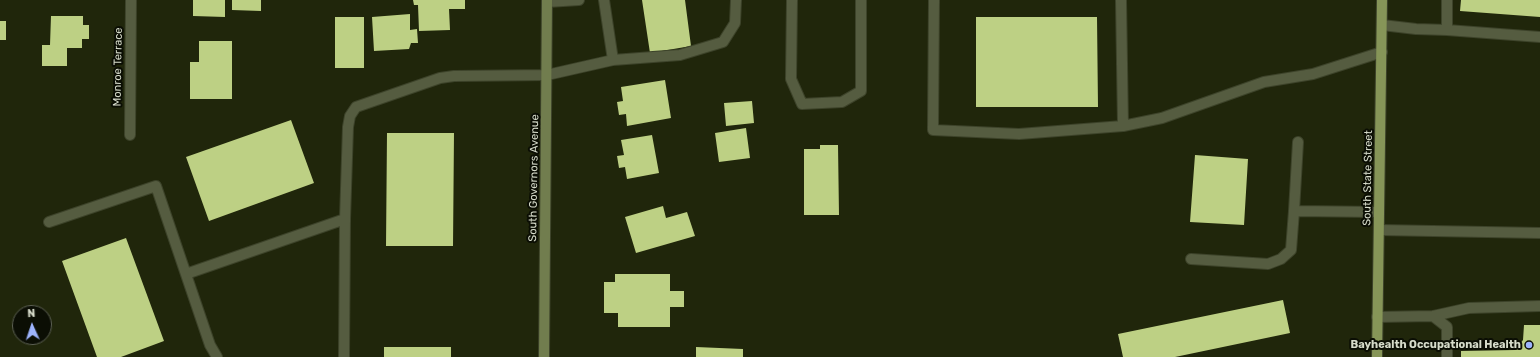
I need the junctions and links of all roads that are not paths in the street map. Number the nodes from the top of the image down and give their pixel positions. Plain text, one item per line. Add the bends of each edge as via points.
1 (131, 0) edge
2 (579, 0) edge
3 (604, 0) edge
4 (736, 0) edge
5 (792, 0) edge
6 (862, 0) edge
7 (934, 0) edge
8 (1121, 0) edge
9 (1382, 0) edge
10 (1447, 0) edge
11 (547, 1) edge
12 (1382, 25) junction
13 (1447, 30) junction
14 (1540, 37) edge
15 (1382, 52) junction
16 (613, 60) junction
17 (547, 75) junction
18 (1123, 126) junction
19 (130, 134) dead end
20 (1298, 142) dead end
21 (1294, 211) junction
22 (1379, 212) junction
23 (344, 218) junction
24 (50, 222) dead end
25 (1379, 230) junction
26 (1540, 233) edge
27 (1191, 259) dead end
28 (186, 274) junction
29 (1540, 306) edge
30 (1434, 316) junction
31 (1377, 317) junction
32 (217, 357) edge
33 (344, 357) edge
34 (544, 357) edge
35 (1377, 357) edge
36 (1447, 357) edge

1 - 19 street, Monroe Terrace
2 - 11 street
3 - 16 street
4 - 16 street via 735,23 723,42 680,55
5 - 6 street via 791,79 802,104 842,102 861,91
7 - 18 street via 933,130 1019,134
8 - 18 street
9 - 12 main road, South State Street
10 - 13 street
11 - 17 main road, South Governors Avenue
12 - 13 street via 1416,30
12 - 15 main road, South State Street
13 - 14 street
15 - 18 street via 1313,74 1264,82 1162,118
15 - 22 main road, South State Street
16 - 17 street
17 - 23 street via 440,78 356,106 350,116 348,127
17 - 34 main road, South Governors Avenue
20 - 21 street
21 - 22 street
21 - 27 street via 1291,250 1282,259 1268,264
22 - 25 main road, South State Street
23 - 28 street
23 - 33 street
24 - 28 street via 156,186
25 - 26 street
25 - 31 main road, South State Street
28 - 32 street via 210,345
29 - 30 street via 1469,308
30 - 31 street
30 - 36 street via 1447,328
31 - 35 main road, South State Street

